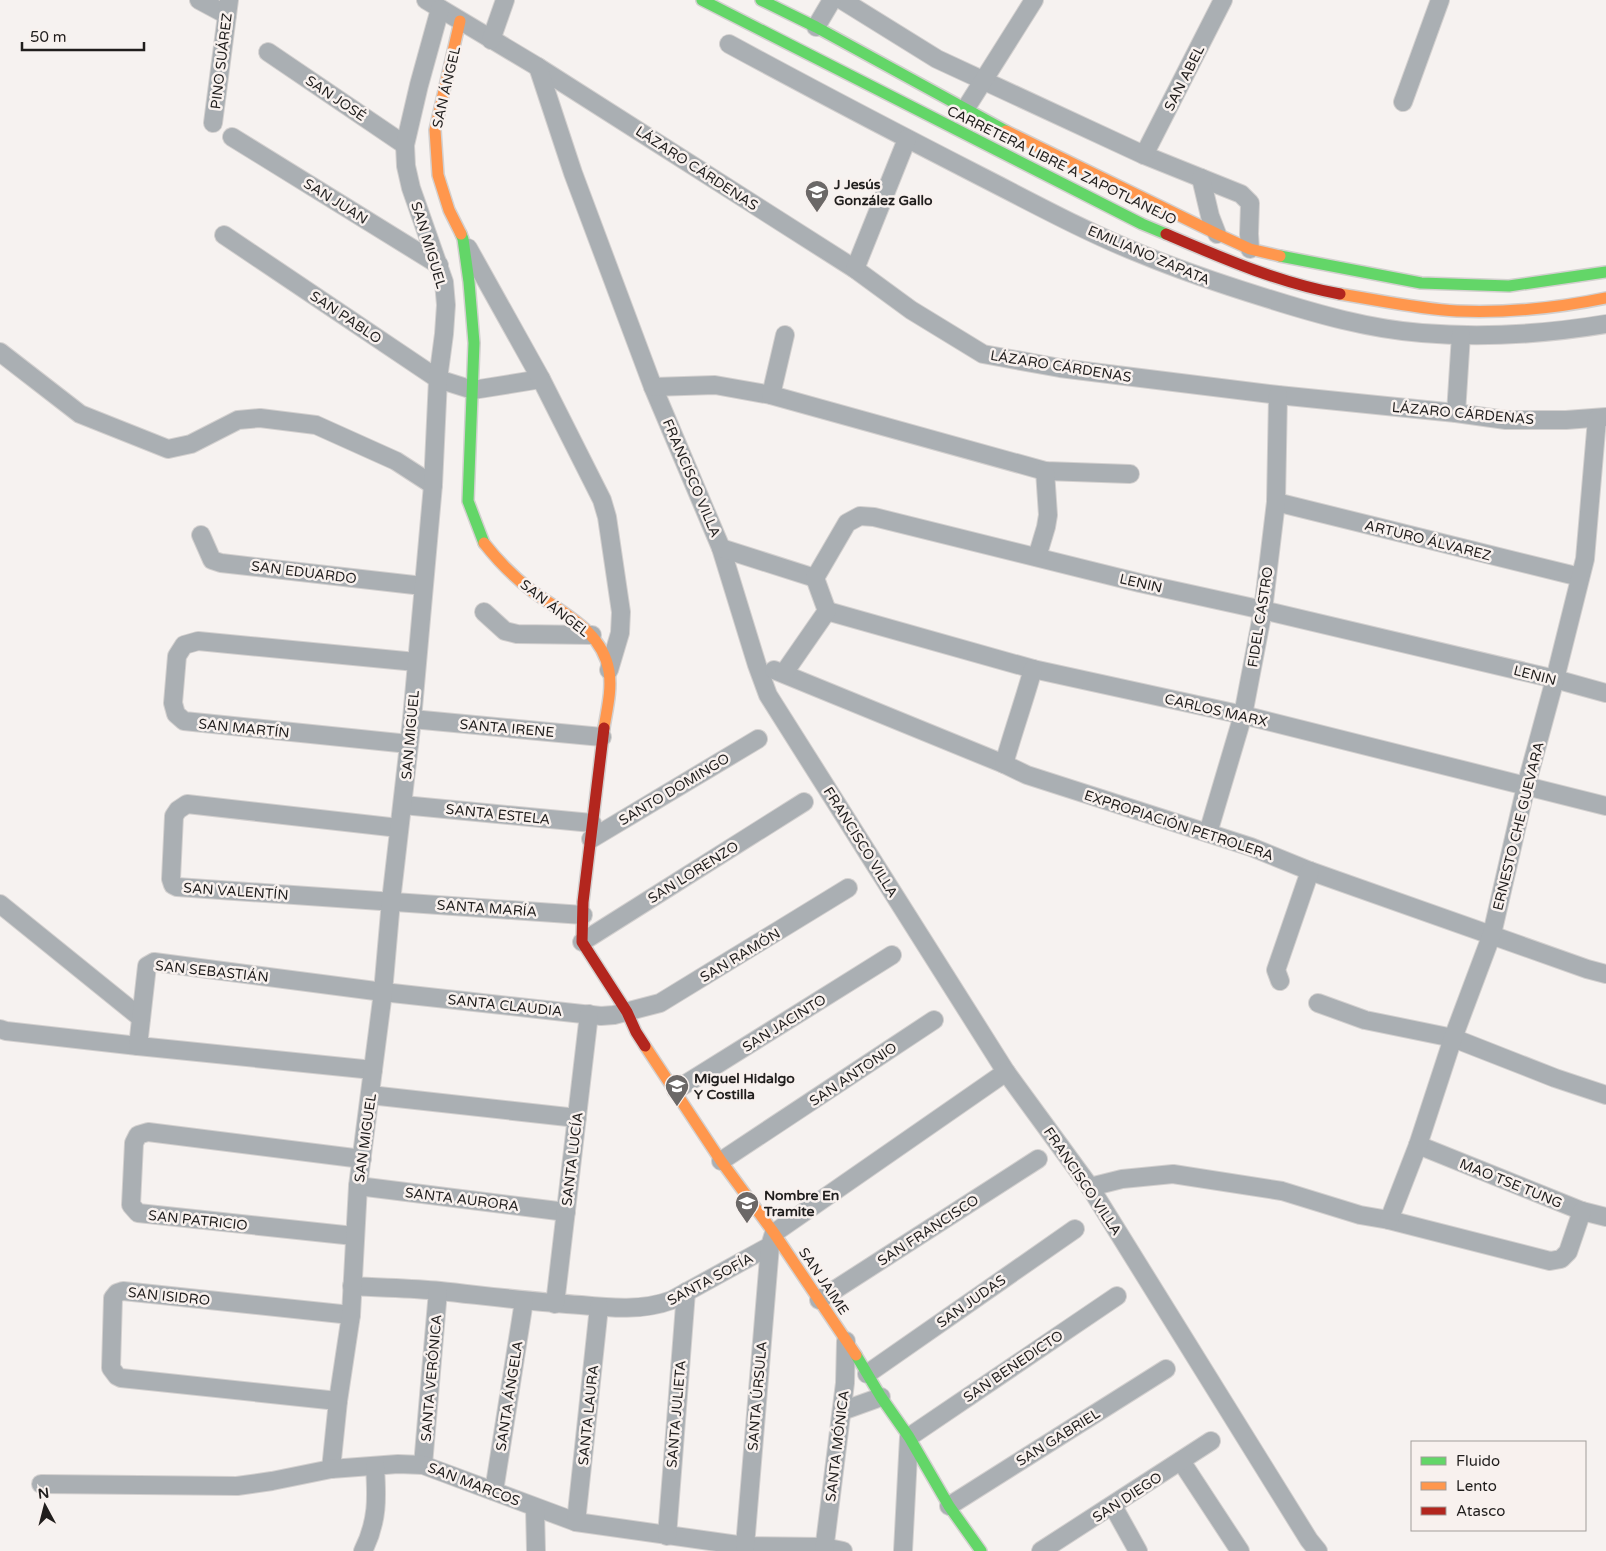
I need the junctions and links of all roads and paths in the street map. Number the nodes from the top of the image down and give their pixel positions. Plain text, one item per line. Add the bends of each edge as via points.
1 (199, 0) edge
2 (505, 0) edge
3 (702, 0) edge
4 (761, 0) edge
5 (832, 0) edge
6 (842, 0) edge
7 (1034, 0) edge
8 (1223, 0) edge
9 (1440, 0) edge
10 (433, 5) edge
11 (228, 8) edge
12 (460, 22) junction
13 (816, 27) junction
14 (491, 40) junction
15 (729, 44) dead end
16 (268, 52) dead end
17 (937, 59) junction
18 (538, 67) junction
19 (983, 80) junction
20 (924, 86) junction
21 (1403, 102) dead end
22 (966, 108) junction
23 (213, 123) dead end
24 (232, 137) dead end
25 (906, 139) junction
26 (405, 145) junction
27 (1144, 155) junction
28 (1201, 178) junction
29 (1217, 234) junction
30 (224, 235) dead end
31 (463, 239) junction
32 (1250, 249) junction
33 (439, 265) junction
34 (855, 269) junction
35 (1606, 272) edge
36 (1606, 298) edge
37 (1606, 324) edge
38 (785, 335) dead end
39 (1461, 335) junction
40 (0, 352) edge
41 (438, 379) junction
42 (541, 379) junction
43 (653, 387) junction
44 (472, 390) junction
45 (771, 395) junction
46 (1278, 396) junction
47 (1456, 413) junction
48 (1601, 418) edge
49 (1045, 471) junction
50 (1130, 474) dead end
51 (433, 485) junction
52 (1276, 502) junction
53 (201, 535) dead end
54 (721, 548) junction
55 (1038, 557) junction
56 (1580, 577) junction
57 (815, 578) junction
58 (423, 586) junction
59 (1263, 610) junction
60 (827, 611) junction
61 (484, 612) dead end
62 (592, 635) junction
63 (416, 662) junction
64 (757, 665) junction
65 (1033, 669) junction
66 (609, 670) junction
67 (784, 673) junction
68 (1555, 679) junction
69 (1606, 693) edge
70 (1243, 715) junction
71 (412, 719) junction
72 (602, 737) junction
73 (758, 739) dead end
74 (409, 744) junction
75 (1004, 764) junction
76 (1526, 786) junction
77 (804, 802) dead end
78 (403, 805) junction
79 (1606, 806) edge
80 (399, 828) junction
81 (591, 831) junction
82 (1208, 833) junction
83 (1310, 871) junction
84 (848, 888) dead end
85 (391, 901) junction
86 (0, 904) edge
87 (583, 915) junction
88 (1492, 934) junction
89 (582, 942) junction
90 (892, 955) dead end
91 (1606, 974) edge
92 (1280, 981) dead end
93 (384, 992) junction
94 (1318, 1003) dead end
95 (627, 1012) junction
96 (589, 1014) junction
97 (141, 1018) junction
98 (934, 1020) dead end
99 (2, 1034) edge
100 (1452, 1038) junction
101 (138, 1046) junction
102 (373, 1070) junction
103 (1006, 1072) junction
104 (676, 1090) junction
105 (370, 1095) junction
106 (1606, 1095) edge
107 (577, 1118) junction
108 (1418, 1145) junction
109 (362, 1159) junction
110 (1038, 1159) dead end
111 (722, 1161) junction
112 (358, 1186) junction
113 (1090, 1187) junction
114 (1582, 1211) junction
115 (566, 1212) junction
116 (1606, 1217) edge
117 (1389, 1220) junction
118 (1075, 1229) dead end
119 (354, 1236) junction
120 (772, 1240) junction
121 (352, 1286) junction
122 (438, 1291) junction
123 (686, 1292) junction
124 (1117, 1296) dead end
125 (819, 1300) junction
126 (524, 1301) junction
127 (555, 1304) junction
128 (599, 1307) junction
129 (351, 1315) junction
130 (846, 1340) junction
131 (1166, 1369) dead end
132 (866, 1374) junction
133 (881, 1397) junction
134 (338, 1402) junction
135 (842, 1411) junction
136 (909, 1437) junction
137 (1211, 1441) dead end
138 (1181, 1462) junction
139 (424, 1464) junction
140 (375, 1466) junction
141 (331, 1469) junction
142 (40, 1484) dead end
143 (494, 1491) junction
144 (949, 1506) junction
145 (1112, 1506) junction
146 (535, 1508) junction
147 (576, 1522) junction
148 (666, 1536) junction
149 (745, 1546) junction
150 (824, 1549) edge
151 (363, 1551) edge
152 (536, 1551) edge
153 (843, 1551) edge
154 (903, 1551) edge
155 (981, 1551) edge
156 (1042, 1551) edge
157 (1138, 1551) edge
158 (1240, 1551) edge
159 (1318, 1551) edge

1 - 11 street
2 - 14 street
3 - 36 main road, CARRETERA LIBRE A ZAPOTLANEJO via 1142,224 1240,265 1313,289 1394,304 1457,311 1519,310
4 - 13 main road, CARRETERA LIBRE A ZAPOTLANEJO
5 - 13 street
6 - 17 street
7 - 19 street
8 - 27 street, SAN ABEL
9 - 21 street
10 - 12 street, LÁZARO CÁRDENAS
10 - 26 street, SAN MIGUEL
11 - 23 street, PINO SUÁREZ
12 - 14 street, LÁZARO CÁRDENAS
12 - 31 main road, SAN ÁNGEL via 435,130 438,175
13 - 20 main road, CARRETERA LIBRE A ZAPOTLANEJO
14 - 18 street, LÁZARO CÁRDENAS
15 - 25 street, EMILIANO ZAPATA
16 - 26 street, SAN JOSÉ
17 - 19 street
17 - 20 street
18 - 34 street, LÁZARO CÁRDENAS
18 - 43 street, FRANCISCO VILLA via 573,173
19 - 22 street
19 - 27 street
20 - 22 main road, CARRETERA LIBRE A ZAPOTLANEJO
22 - 29 main road, CARRETERA LIBRE A ZAPOTLANEJO
24 - 33 street, SAN JUAN
25 - 34 street
25 - 39 street, EMILIANO ZAPATA via 1139,254 1214,282 1368,325
26 - 33 street, SAN MIGUEL via 411,188
27 - 28 street
28 - 29 street
28 - 32 street via 1241,194 1250,203
29 - 32 main road, CARRETERA LIBRE A ZAPOTLANEJO
30 - 41 street, SAN PABLO
31 - 42 street, SAN ÁNGEL
31 - 44 main road, SAN ÁNGEL via 474,343
32 - 35 main road, CARRETERA LIBRE A ZAPOTLANEJO via 1421,283 1509,286
33 - 41 street, SAN MIGUEL via 446,305
34 - 46 street, LÁZARO CÁRDENAS via 911,310 983,354 1060,368
37 - 39 street, EMILIANO ZAPATA
38 - 45 street
39 - 47 street
40 - 51 street via 80,414 168,449 191,444 238,420 260,418 316,425 396,461
41 - 44 street, SAN PABLO
41 - 51 street, SAN MIGUEL
42 - 44 street
42 - 66 street, SAN ÁNGEL via 602,500 607,517 621,612 620,633
43 - 45 street via 715,385
43 - 54 street, FRANCISCO VILLA
44 - 62 main road, SAN ÁNGEL via 468,501 484,542 505,568
45 - 49 street
46 - 47 street, LÁZARO CÁRDENAS
46 - 52 street, FIDEL CASTRO
47 - 48 street, LÁZARO CÁRDENAS via 1506,420
48 - 56 street, ERNESTO CHE GUEVARA
49 - 50 street
49 - 55 street via 1048,515
51 - 58 street, SAN MIGUEL
52 - 56 street, ARTURO ÁLVAREZ
52 - 59 street, FIDEL CASTRO
53 - 58 street, SAN EDUARDO via 212,560 221,563
54 - 57 street
54 - 64 street, FRANCISCO VILLA
55 - 57 street, LENIN via 860,516 847,523
55 - 59 street, LENIN
56 - 68 street, ERNESTO CHE GUEVARA
57 - 60 street
58 - 63 street, SAN MIGUEL
59 - 68 street, LENIN
59 - 70 street, FIDEL CASTRO
60 - 65 street, CARLOS MARX
60 - 67 street
61 - 62 street via 505,631 517,634
62 - 66 main road, SAN ÁNGEL
63 - 71 street, SAN MIGUEL
63 - 74 street, SAN MARTÍN via 198,641 184,645 177,656 173,703 176,714 184,721
64 - 67 street, EXPROPIACIÓN PETROLERA
64 - 103 street, FRANCISCO VILLA via 768,695
65 - 70 street, CARLOS MARX
65 - 75 street
66 - 72 main road, SAN ÁNGEL via 610,688
67 - 75 street, EXPROPIACIÓN PETROLERA
68 - 69 street, LENIN
68 - 76 street, ERNESTO CHE GUEVARA
70 - 76 street, CARLOS MARX
70 - 82 street, FIDEL CASTRO
71 - 72 street, SANTA IRENE
71 - 74 street, SAN MIGUEL
72 - 81 main road, SAN ÁNGEL
73 - 81 street, SANTO DOMINGO
74 - 78 street, SAN MIGUEL
75 - 82 street, EXPROPIACIÓN PETROLERA via 1027,775
76 - 79 street, CARLOS MARX
76 - 88 street, ERNESTO CHE GUEVARA
77 - 89 street, SAN LORENZO
78 - 80 street, SAN MIGUEL
78 - 81 street, SANTA ESTELA
80 - 85 street, SAN MIGUEL
80 - 85 street, SAN VALENTÍN via 187,804 174,816 170,877 177,887
81 - 87 main road, SAN ÁNGEL
82 - 83 street, EXPROPIACIÓN PETROLERA
83 - 88 street, EXPROPIACIÓN PETROLERA
83 - 92 street via 1276,970
84 - 95 street, SAN RAMÓN via 660,1004
85 - 87 street, SANTA MARÍA
85 - 93 street, SAN MIGUEL
86 - 97 street
87 - 89 main road, SAN ÁNGEL
88 - 91 street, EXPROPIACIÓN PETROLERA
88 - 100 street, ERNESTO CHE GUEVARA
89 - 95 main road
90 - 104 street, SAN JACINTO
93 - 96 street, SANTA CLAUDIA
93 - 97 street, SAN SEBASTIÁN via 154,962 146,970
93 - 102 street, SAN MIGUEL
94 - 100 street via 1357,1018
95 - 96 street, SANTA CLAUDIA
95 - 104 main road, SAN JAIME via 636,1032
96 - 107 street, SANTA LUCÍA
97 - 101 street, SAN SEBASTIÁN
98 - 111 street, SAN ANTONIO
99 - 101 street
100 - 106 street
100 - 108 street, ERNESTO CHE GUEVARA
101 - 102 street
102 - 105 street, SAN MIGUEL
103 - 113 street, FRANCISCO VILLA
103 - 120 street, SANTA SOFÍA
104 - 111 main road, SAN JAIME
105 - 107 street
105 - 109 street, SAN MIGUEL
107 - 115 street, SANTA LUCÍA
108 - 114 street, MAO TSE TUNG
108 - 117 street, ERNESTO CHE GUEVARA
109 - 112 street, SAN MIGUEL
109 - 119 street, SAN PATRICIO via 148,1132 138,1135 134,1143 131,1205 138,1213
110 - 125 street, SAN FRANCISCO
111 - 120 main road, SAN JAIME
112 - 115 street, SANTA AURORA
112 - 119 street, SAN MIGUEL
113 - 117 street via 1173,1174 1282,1191 1360,1215
113 - 159 street, FRANCISCO VILLA
114 - 116 street, MAO TSE TUNG
114 - 117 street via 1568,1252 1561,1259 1550,1260
115 - 127 street, SANTA LUCÍA
118 - 132 street, SAN JUDAS
119 - 121 street, SAN MIGUEL
120 - 123 street, SANTA SOFÍA
120 - 125 main road, SAN JAIME
120 - 149 street, SANTA ÚRSULA
121 - 122 street, SANTA SOFÍA
121 - 129 street, SAN MIGUEL
122 - 126 street, SANTA SOFÍA
122 - 139 street, SANTA VERÓNICA
123 - 128 street, SANTA SOFÍA via 661,1305
123 - 148 street, SANTA JULIETA
124 - 136 street, SAN BENEDICTO
125 - 130 main road, SAN JAIME
126 - 127 street, SANTA SOFÍA
126 - 143 street, SANTA ÁNGELA
127 - 128 street, SANTA SOFÍA
128 - 147 street, SANTA LAURA
129 - 134 street, SAN MIGUEL
129 - 134 street, SAN ISIDRO via 123,1291 113,1298 111,1368 117,1376
130 - 132 main road, SAN JAIME
130 - 135 street, SANTA MÓNICA
131 - 144 street, SAN GABRIEL
132 - 133 main road, SAN JAIME
133 - 135 street
133 - 136 main road, SAN JAIME
134 - 141 street, SAN MIGUEL
135 - 150 street, SANTA MÓNICA
136 - 144 main road, SAN JAIME
136 - 154 street
137 - 138 street, SAN DIEGO
138 - 145 street, SAN DIEGO
138 - 158 street
139 - 140 street, SAN MARCOS
139 - 143 street, SAN MARCOS
140 - 141 street, SAN MARCOS
140 - 151 street via 374,1528
141 - 142 street, SAN MARCOS via 237,1486
143 - 146 street, SAN MARCOS
144 - 155 main road, SAN JAIME
145 - 156 street, SAN DIEGO
145 - 157 street
146 - 147 street, SAN MARCOS
146 - 152 street
147 - 148 street, SAN MARCOS
148 - 149 street, SAN MARCOS
149 - 150 street, SAN MARCOS
150 - 153 street, SAN MARCOS

